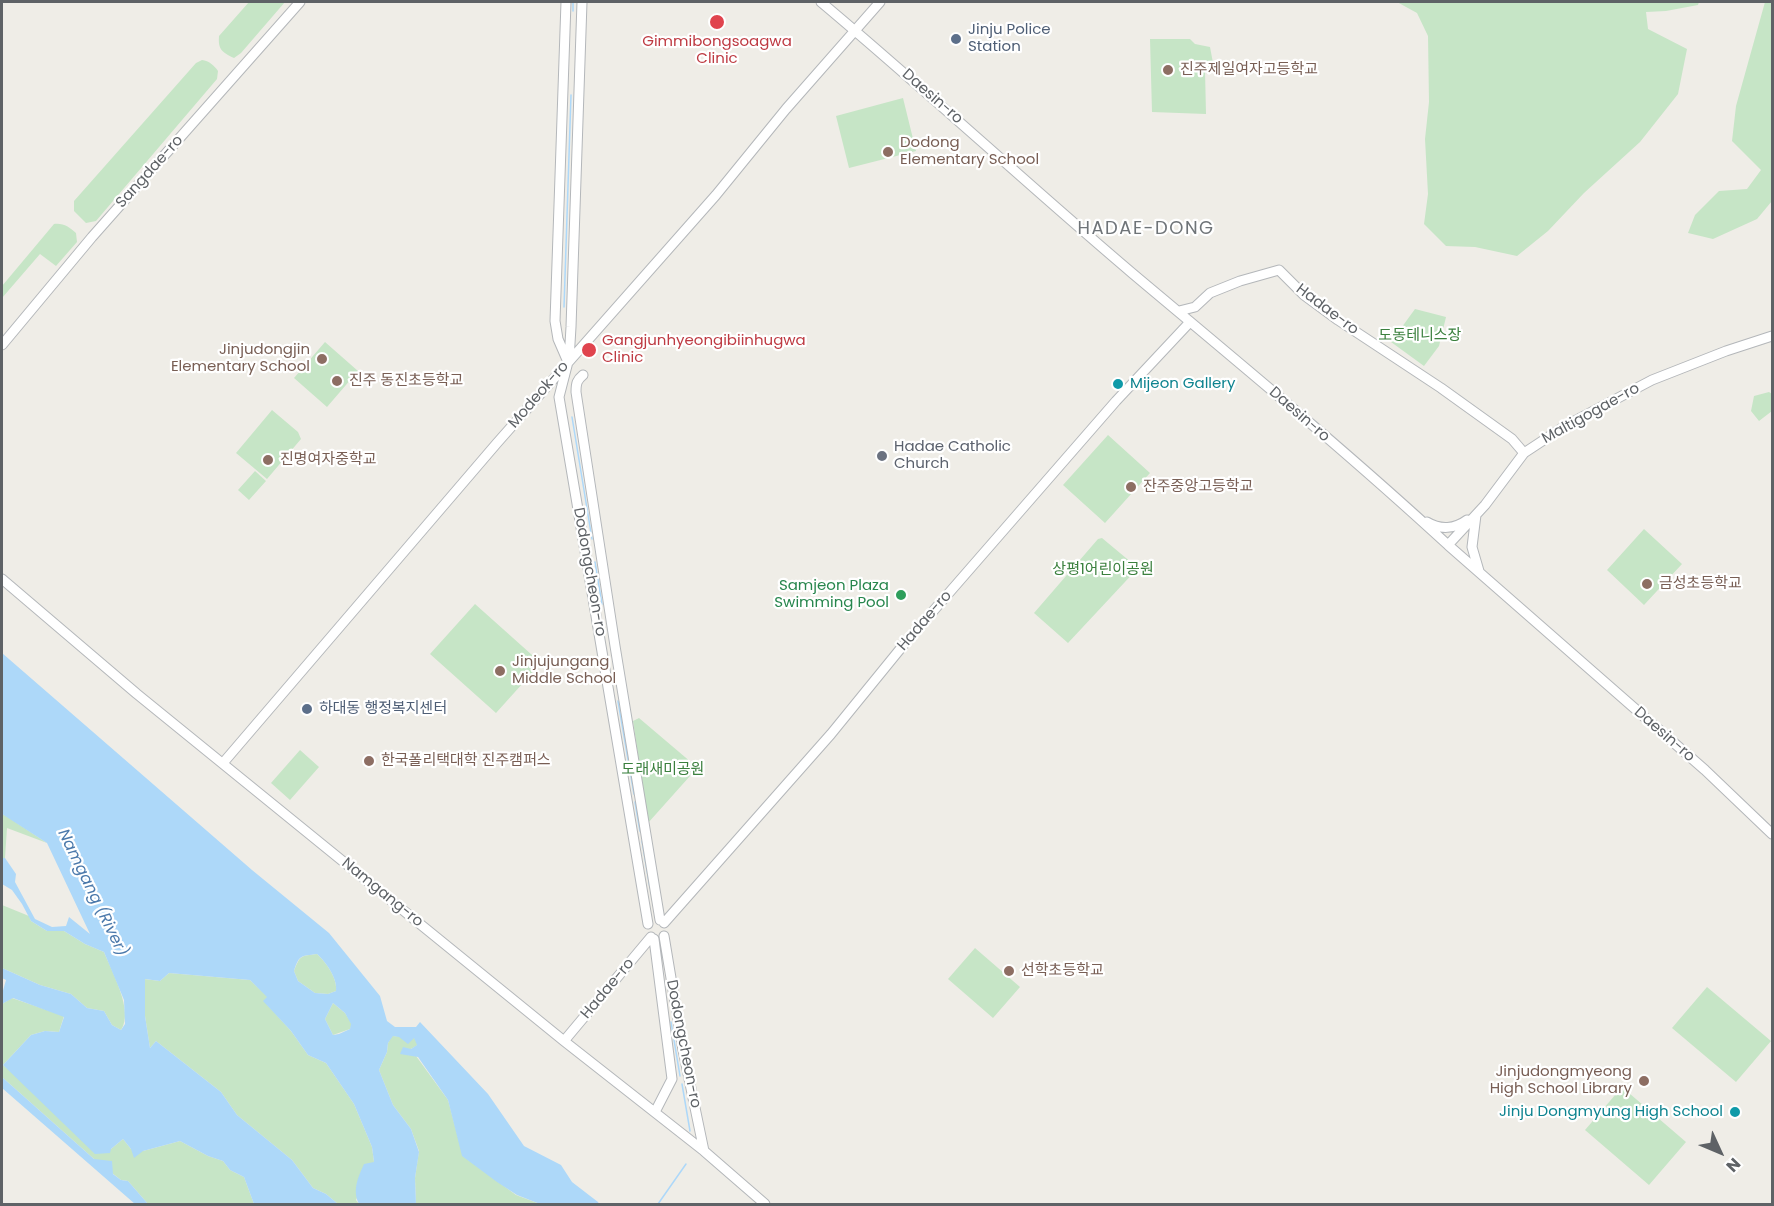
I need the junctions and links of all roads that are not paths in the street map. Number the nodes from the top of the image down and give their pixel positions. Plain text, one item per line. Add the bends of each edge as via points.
1 (300, 2) edge
2 (566, 2) edge
3 (582, 2) edge
4 (820, 2) edge
5 (880, 2) edge
6 (856, 31) junction
7 (564, 51) junction
8 (581, 54) junction
9 (563, 96) junction
10 (579, 96) junction
11 (1179, 311) junction
12 (555, 322) junction
13 (1190, 322) junction
14 (571, 327) junction
15 (1773, 336) edge
16 (2, 345) edge
17 (568, 362) junction
18 (583, 375) dead end
19 (576, 392) junction
20 (559, 397) junction
21 (1524, 453) junction
22 (1476, 513) junction
23 (1416, 515) junction
24 (1448, 545) junction
25 (1479, 571) junction
26 (2, 579) edge
27 (620, 676) junction
28 (607, 680) junction
29 (223, 763) junction
30 (639, 791) junction
31 (626, 794) junction
32 (1773, 834) edge
33 (662, 922) junction
34 (648, 924) junction
35 (656, 938) junction
36 (564, 1041) junction
37 (687, 1071) junction
38 (672, 1072) junction
39 (655, 1112) junction
40 (704, 1151) junction
41 (765, 1204) edge

1 - 16 street, Sangdae-ro
2 - 7 street
3 - 8 street, Dodongcheon-ro
4 - 6 street, Daesin-ro
5 - 6 street, Modeok-ro
6 - 11 street, Daesin-ro
6 - 17 street, Modeok-ro
7 - 8 street via 574,58
7 - 9 street
8 - 10 street, Dodongcheon-ro
9 - 10 street via 573,90
9 - 12 street
10 - 14 street, Dodongcheon-ro
11 - 13 street, Daesin-ro
11 - 21 street, Hadae-ro via 1195,307 1210,293 1279,270 1304,295 1494,426
12 - 14 street via 565,329
12 - 17 street
13 - 23 street, Daesin-ro
13 - 33 street, Hadae-ro via 1116,401 831,734
14 - 17 street, Dodongcheon-ro
15 - 21 street, Maltigogae-ro via 1652,380
17 - 20 street, Dodongcheon-ro
17 - 29 street, Modeok-ro
18 - 19 street via 576,383
19 - 20 street via 568,389
19 - 27 street, Dodongcheon-ro
20 - 28 street, Dodongcheon-ro
21 - 22 street, Maltigogae-ro
22 - 23 street via 1460,525 1446,528
22 - 24 street, Maltigogae-ro
22 - 25 street via 1472,547
23 - 24 street, Daesin-ro
24 - 25 street, Daesin-ro
25 - 32 street, Daesin-ro
26 - 29 street, Namgang-ro
27 - 28 street via 614,673
27 - 30 street, Dodongcheon-ro
28 - 31 street, Dodongcheon-ro
29 - 36 street, Namgang-ro
30 - 31 street via 634,799
30 - 33 street, Dodongcheon-ro
31 - 34 street, Dodongcheon-ro
33 - 34 street via 654,920
33 - 35 street via 666,931
34 - 35 street via 647,933
35 - 36 street, Hadae-ro
35 - 37 street, Dodongcheon-ro
35 - 38 street, Dodongcheon-ro
36 - 39 street, Namgang-ro
37 - 38 street via 679,1080
37 - 40 street, Dodongcheon-ro
38 - 39 street, Dodongcheon-ro via 672,1083
39 - 40 street, Namgang-ro
40 - 41 street, Namgang-ro

